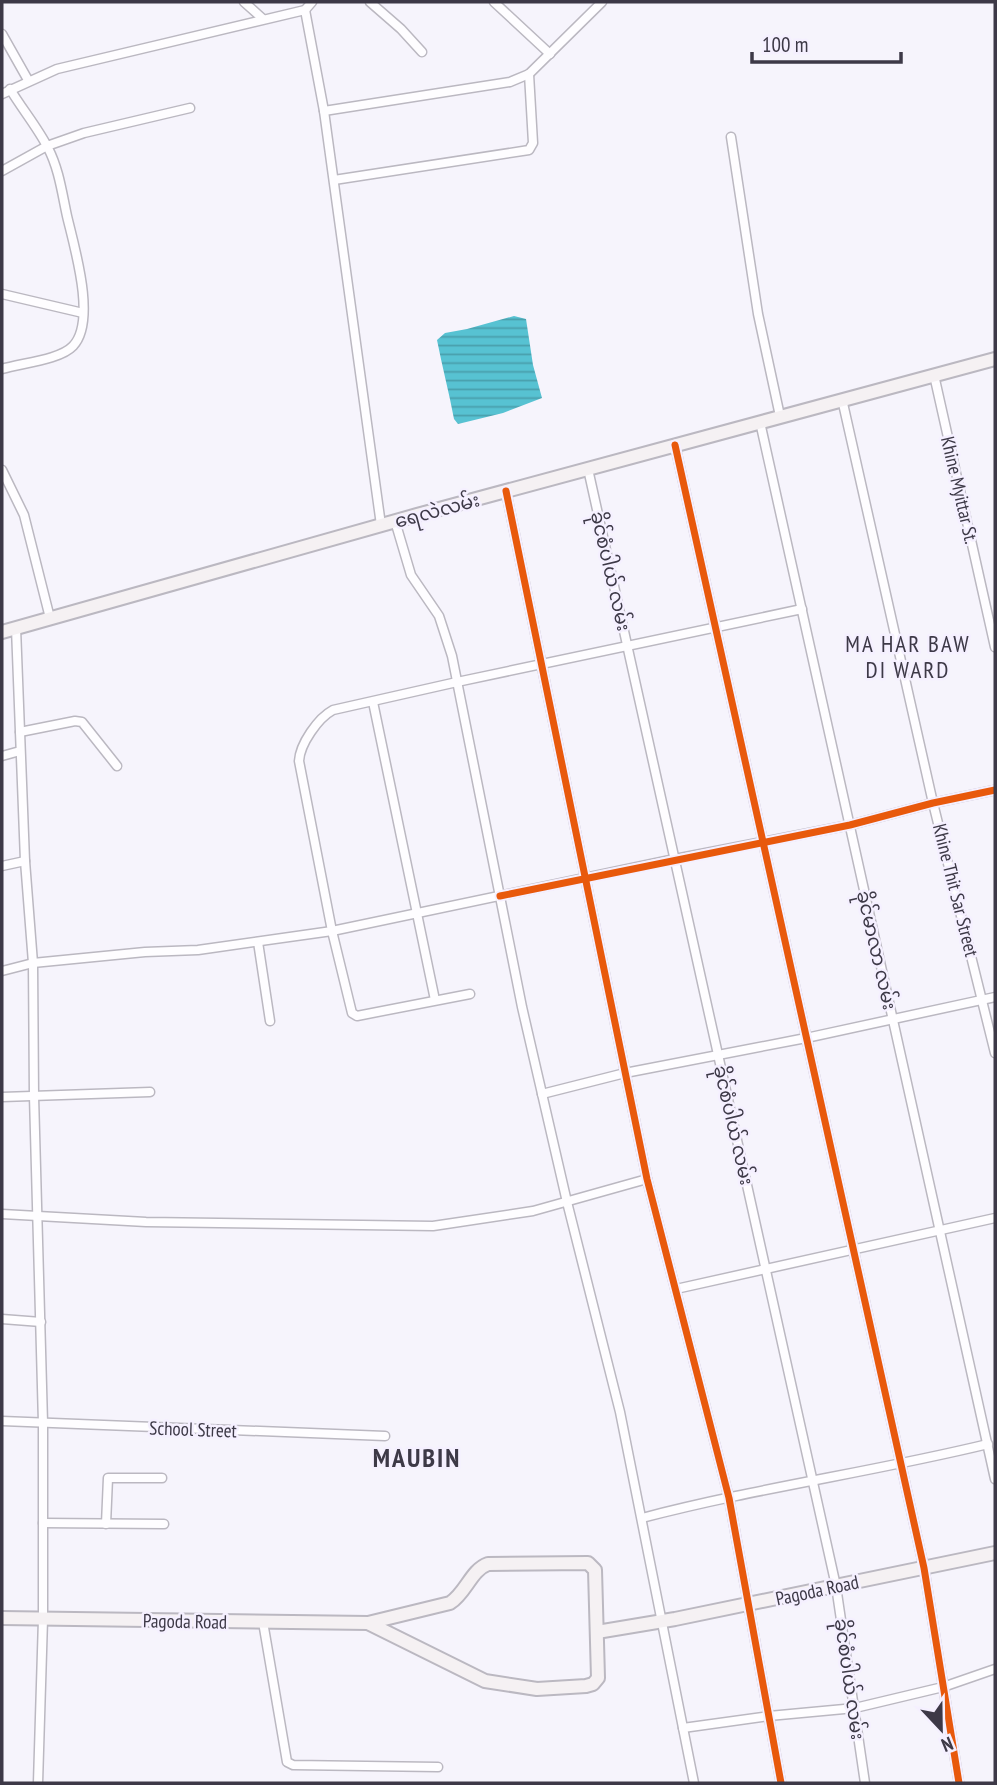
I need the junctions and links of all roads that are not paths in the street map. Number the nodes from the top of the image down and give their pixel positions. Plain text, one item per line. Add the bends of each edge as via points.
1 (244, 2) edge
2 (312, 2) edge
3 (370, 2) edge
4 (494, 2) edge
5 (602, 2) edge
6 (305, 10) junction
7 (263, 19) junction
8 (2, 34) edge
9 (422, 52) dead end
10 (550, 54) junction
11 (529, 75) junction
12 (28, 80) junction
13 (6, 92) edge
14 (190, 108) dead end
15 (324, 111) junction
16 (731, 137) dead end
17 (47, 146) junction
18 (2, 171) edge
19 (334, 180) junction
20 (2, 294) edge
21 (83, 313) junction
22 (995, 359) edge
23 (2, 369) edge
24 (934, 375) junction
25 (842, 399) junction
26 (780, 416) junction
27 (760, 422) junction
28 (675, 445) junction
29 (588, 469) junction
30 (2, 470) edge
31 (506, 491) junction
32 (395, 521) junction
33 (381, 525) junction
34 (802, 609) junction
35 (50, 618) junction
36 (16, 628) junction
37 (716, 628) junction
38 (2, 632) edge
39 (627, 646) junction
40 (995, 647) edge
41 (541, 664) junction
42 (457, 682) junction
43 (373, 702) junction
44 (20, 732) junction
45 (20, 751) junction
46 (2, 756) edge
47 (117, 766) dead end
48 (995, 790) edge
49 (933, 803) junction
50 (850, 825) junction
51 (763, 842) junction
52 (675, 859) junction
53 (24, 861) junction
54 (2, 866) edge
55 (586, 879) junction
56 (500, 896) junction
57 (416, 913) junction
58 (332, 931) junction
59 (258, 942) junction
60 (33, 963) junction
61 (2, 971) edge
62 (470, 994) dead end
63 (995, 997) edge
64 (984, 999) junction
65 (435, 1000) junction
66 (893, 1020) junction
67 (270, 1021) dead end
68 (806, 1038) junction
69 (995, 1053) edge
70 (718, 1055) junction
71 (625, 1073) junction
72 (150, 1092) dead end
73 (542, 1094) junction
74 (34, 1096) junction
75 (2, 1097) edge
76 (647, 1179) junction
77 (567, 1202) junction
78 (2, 1214) edge
79 (39, 1215) junction
80 (995, 1218) edge
81 (940, 1230) junction
82 (854, 1250) junction
83 (766, 1270) junction
84 (676, 1289) junction
85 (2, 1319) edge
86 (41, 1322) junction
87 (2, 1421) edge
88 (43, 1423) junction
89 (385, 1436) dead end
90 (988, 1444) junction
91 (901, 1465) junction
92 (162, 1478) dead end
93 (995, 1479) edge
94 (813, 1480) junction
95 (729, 1498) junction
96 (642, 1518) junction
97 (43, 1523) junction
98 (106, 1524) junction
99 (164, 1524) dead end
100 (995, 1553) edge
101 (924, 1568) junction
102 (836, 1586) junction
103 (748, 1604) junction
104 (2, 1618) edge
105 (43, 1619) junction
106 (662, 1620) junction
107 (263, 1622) junction
108 (368, 1623) junction
109 (597, 1632) junction
110 (995, 1669) edge
111 (943, 1687) junction
112 (855, 1708) junction
113 (769, 1716) junction
114 (683, 1728) junction
115 (438, 1767) dead end
116 (38, 1783) edge
117 (694, 1783) edge
118 (781, 1783) edge
119 (866, 1783) edge
120 (959, 1783) edge

1 - 7 street
2 - 6 street
3 - 9 street
4 - 10 street
5 - 10 street
6 - 7 street
6 - 15 street
7 - 12 street
8 - 12 street
10 - 11 street
11 - 15 street via 510,82
11 - 19 street via 533,143 529,150
12 - 13 street
13 - 17 street
14 - 17 street
15 - 19 street
16 - 26 street via 758,314
17 - 18 street
17 - 21 street via 81,276
19 - 33 street
20 - 21 street
21 - 23 street via 79,339 70,349
22 - 24 main road, ရေလဲလမ်း
24 - 25 main road, ရေလဲလမ်း
24 - 40 street, Khine Myittar St.
25 - 26 main road, ရေလဲလမ်း
25 - 49 street, Khine Thit Sar Street
26 - 27 main road, ရေလဲလမ်း
27 - 28 main road, ရေလဲလမ်း
27 - 34 street, ခိုင်မာလာ လမ်း
28 - 29 main road, ရေလဲလမ်း
28 - 37 street
29 - 31 main road, ရေလဲလမ်း
29 - 39 street, ခိုင်စံပါယ် လမ်း
30 - 35 street via 24,515
31 - 32 main road, ရေလဲလမ်း
31 - 41 street
32 - 33 main road, ရေလဲလမ်း
32 - 42 street via 411,575 439,616
33 - 35 main road, ရေလဲလမ်း
34 - 37 street
34 - 50 street, ခိုင်မာလာ လမ်း
35 - 36 main road, ရေလဲလမ်း
36 - 38 main road, ရေလဲလမ်း
36 - 44 street
37 - 39 street
37 - 51 street
39 - 41 street
39 - 52 street, ခိုင်စံပါယ် လမ်း
41 - 42 street
41 - 55 street
42 - 43 street
42 - 56 street
43 - 57 street
43 - 58 street via 328,713 299,754
44 - 45 street
44 - 47 street via 82,722
45 - 46 street
45 - 53 street
48 - 49 street
49 - 50 street
49 - 64 street, Khine Thit Sar Street
50 - 51 street
50 - 66 street, ခိုင်မာလာ လမ်း
51 - 52 street
51 - 68 street
52 - 55 street
52 - 70 street, ခိုင်စံပါယ် လမ်း
53 - 54 street
53 - 60 street
55 - 56 street
55 - 71 street
56 - 57 street
56 - 73 street
57 - 58 street
57 - 65 street
58 - 59 street
58 - 65 street via 354,1016
59 - 60 street
59 - 67 street
60 - 61 street
60 - 74 street
62 - 65 street
63 - 64 street
64 - 66 street
64 - 69 street, Khine Thit Sar Street
66 - 68 street
66 - 81 street, ခိုင်မာလာ လမ်း
68 - 70 street
68 - 82 street
70 - 71 street
70 - 83 street, ခိုင်စံပါယ် လမ်း
71 - 73 street
71 - 76 street
72 - 74 street
73 - 77 street
74 - 75 street
74 - 79 street
76 - 77 street
76 - 84 street
77 - 79 street via 433,1226 146,1222
77 - 96 street
78 - 79 street
79 - 86 street
80 - 81 street
81 - 82 street
81 - 90 street, ခိုင်မာလာ လမ်း
82 - 83 street
82 - 91 street
83 - 84 street
83 - 94 street, ခိုင်စံပါယ် လမ်း
84 - 95 street
85 - 86 street
86 - 88 street
87 - 88 street, School Street
88 - 89 street, School Street
88 - 97 street
90 - 91 street
90 - 93 street, ခိုင်မာလာ လမ်း
91 - 94 street
91 - 101 street
92 - 98 street via 108,1478
94 - 95 street
94 - 102 street, ခိုင်စံပါယ် လမ်း
95 - 96 street
95 - 103 street
96 - 106 street
97 - 98 street
97 - 105 street
98 - 99 street
100 - 101 main road, Pagoda Road
101 - 102 main road, Pagoda Road
101 - 111 street
102 - 103 main road, Pagoda Road
102 - 112 street, ခိုင်စံပါယ် လမ်း
103 - 106 main road, Pagoda Road
103 - 113 street
104 - 105 main road, Pagoda Road
105 - 107 main road, Pagoda Road
105 - 116 street
106 - 109 main road, Pagoda Road
106 - 114 street
107 - 108 main road, Pagoda Road
107 - 115 street via 287,1762
108 - 109 main road, Pagoda Road via 479,1679 537,1689 586,1686 596,1681
108 - 109 main road, Pagoda Road via 450,1603 462,1595 478,1569 488,1564 588,1563 595,1570
110 - 111 street
111 - 112 street
111 - 120 street
112 - 113 street
112 - 119 street, ခိုင်စံပါယ် လမ်း
113 - 114 street
113 - 118 street
114 - 117 street

